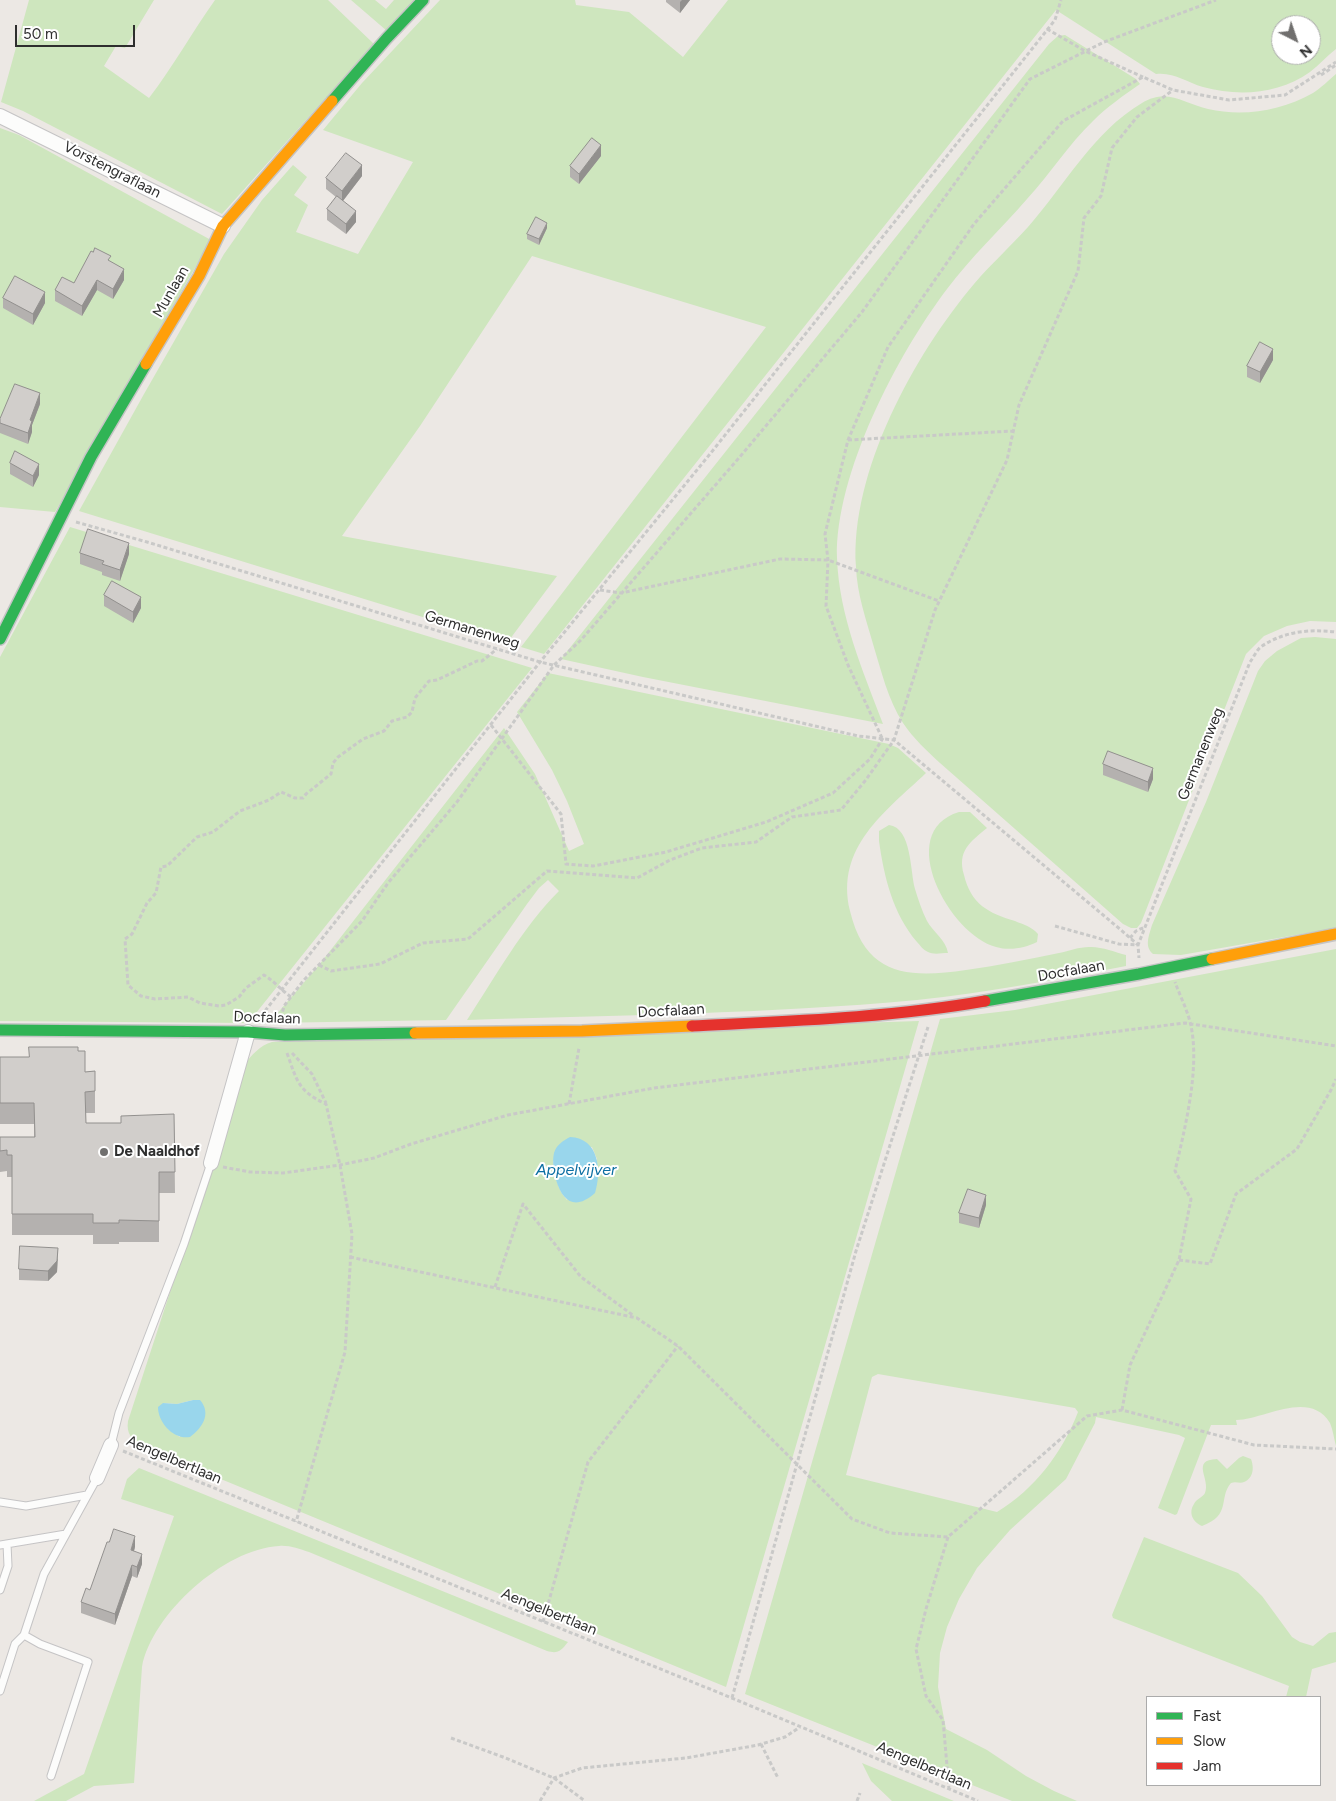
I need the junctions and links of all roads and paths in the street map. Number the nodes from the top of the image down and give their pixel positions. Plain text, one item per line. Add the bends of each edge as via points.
1 (423, 0) edge
2 (1061, 0) edge
3 (1216, 0) edge
4 (1047, 29) junction
5 (1085, 51) junction
6 (1336, 64) edge
7 (1143, 77) junction
8 (1173, 90) junction
9 (0, 116) edge
10 (223, 226) junction
11 (1013, 431) junction
12 (848, 440) junction
13 (62, 518) junction
14 (828, 560) junction
15 (600, 590) junction
16 (621, 593) junction
17 (939, 601) junction
18 (1336, 632) edge
19 (0, 639) edge
20 (498, 649) junction
21 (540, 662) junction
22 (554, 665) junction
23 (491, 725) junction
24 (502, 738) junction
25 (883, 738) junction
26 (894, 740) junction
27 (1055, 926) dead end
28 (1145, 927) junction
29 (1336, 934) edge
30 (1130, 938) junction
31 (1138, 946) junction
32 (319, 965) junction
33 (1169, 967) junction
34 (1139, 974) junction
35 (281, 990) junction
36 (291, 997) junction
37 (934, 1010) junction
38 (1191, 1024) junction
39 (0, 1030) edge
40 (582, 1031) junction
41 (248, 1032) junction
42 (282, 1035) junction
43 (1336, 1046) edge
44 (286, 1051) junction
45 (920, 1056) junction
46 (1336, 1079) edge
47 (1336, 1088) edge
48 (1331, 1090) junction
49 (326, 1104) junction
50 (569, 1104) junction
51 (211, 1163) junction
52 (340, 1165) junction
53 (350, 1257) junction
54 (1179, 1260) junction
55 (494, 1287) junction
56 (637, 1318) junction
57 (678, 1346) junction
58 (1122, 1410) junction
59 (111, 1445) junction
60 (1336, 1449) edge
61 (797, 1465) junction
62 (97, 1478) joint
63 (88, 1495) junction
64 (0, 1502) edge
65 (296, 1522) junction
66 (66, 1534) junction
67 (948, 1537) junction
68 (4, 1545) edge
69 (0, 1590) edge
70 (543, 1622) junction
71 (24, 1635) junction
72 (0, 1690) edge
73 (732, 1698) junction
74 (801, 1727) junction
75 (451, 1738) dead end
76 (761, 1744) junction
77 (51, 1776) dead end
78 (554, 1778) junction
79 (778, 1778) dead end
80 (949, 1789) junction
81 (860, 1793) dead end
82 (540, 1801) edge
83 (585, 1801) edge
84 (857, 1801) edge
85 (978, 1801) edge

1 - 10 street, Munlaan
2 - 4 path via 1055,20
3 - 5 path
4 - 5 path
4 - 15 path
5 - 7 path
5 - 16 path via 1030,79 862,312
6 - 8 path via 1285,95 1229,100
7 - 8 path
7 - 12 path via 1063,121 974,224 888,347
8 - 11 path via 1137,117 1112,148 1101,196 1084,218 1078,272 1019,405
9 - 10 street, Vorstengraflaan
10 - 13 street, Munlaan via 198,276 91,457
11 - 12 path
11 - 17 path via 1007,460
12 - 14 path via 825,534
13 - 19 street, Munlaan
13 - 20 path, Germanenweg
14 - 16 path via 780,559
14 - 17 path
14 - 25 path via 826,606 848,664
15 - 16 path
15 - 21 path
16 - 22 path via 581,640
17 - 26 path
18 - 28 path, Germanenweg via 1293,632 1261,647 1250,662
20 - 21 path, Germanenweg
20 - 35 path via 482,661 429,681 415,698 412,712 407,717 392,721 384,731 363,739 338,757 331,774 303,798 281,792 240,811 213,832 197,837 167,866 161,867 156,893 147,903 132,934 125,939 128,985 141,996 155,999 188,997 200,1004 219,1006 239,998 246,988 264,975
21 - 22 path, Germanenweg
21 - 23 path
22 - 24 path
22 - 25 path, Germanenweg via 858,736
23 - 24 path
23 - 35 path
24 - 25 path via 561,814 566,864 593,866 666,852 766,822 833,793 870,759
24 - 32 path via 457,802 388,883 362,921
25 - 26 path, Germanenweg
26 - 30 path
26 - 32 path via 841,810 792,817 756,842 702,848 670,860 637,878 547,871 468,940 423,943 380,964 331,971
27 - 31 path via 1119,944
28 - 30 path
28 - 31 path, Germanenweg
29 - 33 street, Docfalaan
30 - 31 path
31 - 34 path
32 - 36 path
33 - 34 street, Docfalaan
33 - 38 path
34 - 37 street, Docfalaan
35 - 36 path
35 - 41 path
36 - 42 path via 281,1016
37 - 40 street, Docfalaan via 828,1019
37 - 45 path
38 - 43 path
38 - 45 path
38 - 54 path via 1194,1049 1188,1110 1175,1171 1191,1199
39 - 41 street, Docfalaan
40 - 42 street, Docfalaan
40 - 50 path
41 - 42 street, Docfalaan
41 - 51 street
42 - 44 path
44 - 49 path via 293,1053 312,1074
44 - 49 path via 296,1080 310,1096
45 - 50 path via 654,1088
45 - 61 path via 856,1251
46 - 48 path
47 - 48 path
48 - 54 path via 1296,1149 1236,1194 1210,1264
49 - 52 path
50 - 52 path via 508,1116 374,1158
51 - 52 path via 231,1169 283,1173
51 - 59 lane via 184,1244 119,1413
52 - 53 path via 352,1234
53 - 55 path
53 - 65 path via 345,1352
54 - 58 path via 1130,1365
55 - 56 path
55 - 56 path via 523,1204 581,1276
56 - 57 path
57 - 61 path
57 - 70 path via 588,1462
58 - 60 path via 1254,1445
58 - 67 path via 1087,1416
59 - 62 street
59 - 65 path, Aengelbertlaan
61 - 67 path via 852,1519 890,1533
61 - 73 path
62 - 63 lane
63 - 64 lane via 26,1506
63 - 66 lane
65 - 70 path, Aengelbertlaan
66 - 68 lane
66 - 71 lane via 44,1574
67 - 80 path via 916,1650 926,1696 943,1720
68 - 69 lane via 8,1566
70 - 73 path, Aengelbertlaan
71 - 72 lane via 15,1644
71 - 77 lane via 88,1662
73 - 74 path, Aengelbertlaan
74 - 76 path
74 - 80 path, Aengelbertlaan
75 - 78 path
76 - 78 path via 686,1758 582,1768
76 - 79 path
78 - 82 path
78 - 83 path
80 - 85 path, Aengelbertlaan
81 - 84 path

